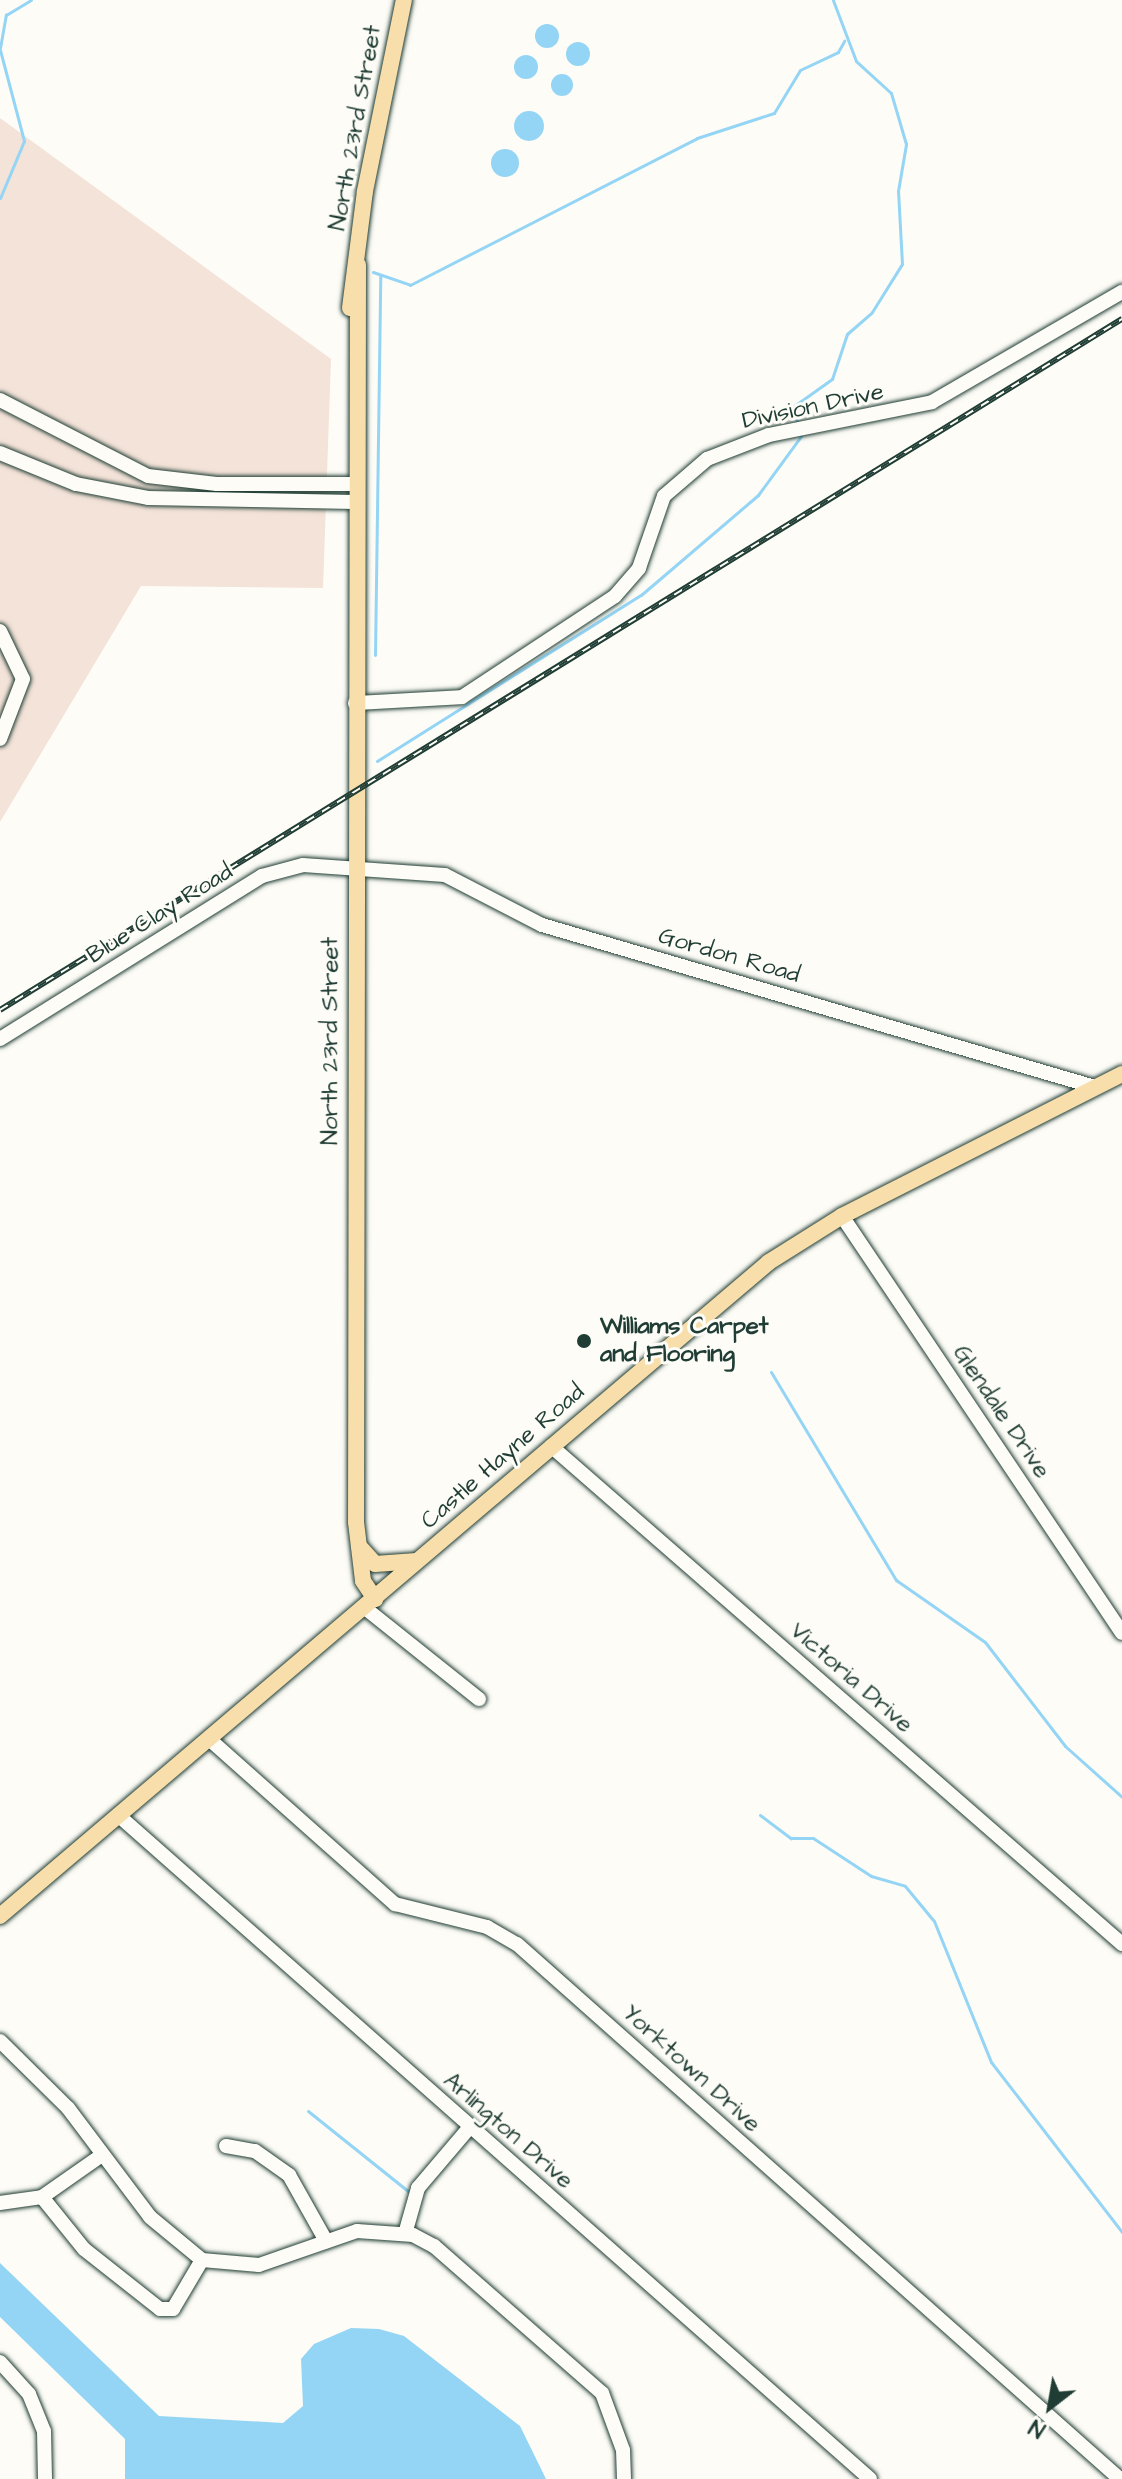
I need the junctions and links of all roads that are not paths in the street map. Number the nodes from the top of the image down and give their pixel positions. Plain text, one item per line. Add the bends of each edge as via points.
1 (404, 0) edge
2 (1122, 292) edge
3 (0, 400) edge
4 (0, 453) edge
5 (354, 481) junction
6 (355, 502) junction
7 (0, 631) edge
8 (5, 643) edge
9 (355, 703) junction
10 (0, 739) edge
11 (355, 868) junction
12 (0, 1039) edge
13 (1122, 1074) edge
14 (1095, 1087) junction
15 (842, 1216) junction
16 (551, 1446) junction
17 (357, 1542) junction
18 (423, 1559) junction
19 (370, 1604) junction
20 (1122, 1633) edge
21 (479, 1699) dead end
22 (209, 1739) junction
23 (118, 1815) junction
24 (0, 1916) edge
25 (1122, 1944) edge
26 (0, 2041) edge
27 (470, 2127) junction
28 (226, 2146) dead end
29 (102, 2155) junction
30 (42, 2197) junction
31 (0, 2203) edge
32 (405, 2234) junction
33 (326, 2241) junction
34 (202, 2260) junction
35 (0, 2362) edge
36 (45, 2479) edge
37 (624, 2479) edge
38 (870, 2479) edge
39 (1120, 2479) edge

1 - 5 main road, North 23rd Street via 365,191 350,308
2 - 9 street, Division Drive via 932,402 769,435 716,453 664,496 639,568 615,596 462,697
3 - 5 street via 148,476 217,484
4 - 6 street via 76,484 148,498
5 - 6 main road, North 23rd Street
6 - 9 main road, North 23rd Street
7 - 8 street
8 - 10 street via 23,679
9 - 11 main road, North 23rd Street
11 - 12 street, Blue Clay Road via 278,869
11 - 14 street, Gordon Road via 445,875 542,925
11 - 17 main road, North 23rd Street
13 - 14 main road, Castle Hayne Road
14 - 15 main road, Castle Hayne Road
15 - 16 main road, Castle Hayne Road via 748,1277
15 - 20 street, Glendale Drive
16 - 18 main road, Castle Hayne Road
16 - 25 street, Victoria Drive
17 - 18 main road via 375,1564
17 - 19 main road, North 23rd Street
18 - 19 main road, Castle Hayne Road
19 - 21 street
19 - 22 main road, Castle Hayne Road
22 - 23 main road, Castle Hayne Road
22 - 39 street, Yorktown Drive via 395,1904 487,1927 517,1944
23 - 24 main road, Castle Hayne Road
23 - 27 street, Arlington Drive
26 - 29 street via 68,2108
27 - 32 street via 418,2188
27 - 38 street, Arlington Drive
28 - 33 street via 255,2151 289,2175
29 - 30 street
29 - 34 street via 150,2217
30 - 31 street
30 - 34 street via 84,2249 160,2309 173,2309 188,2292
32 - 33 street via 357,2231
32 - 37 street via 434,2246 602,2393 623,2450
33 - 34 street via 239,2269
35 - 36 street via 29,2394 44,2431

